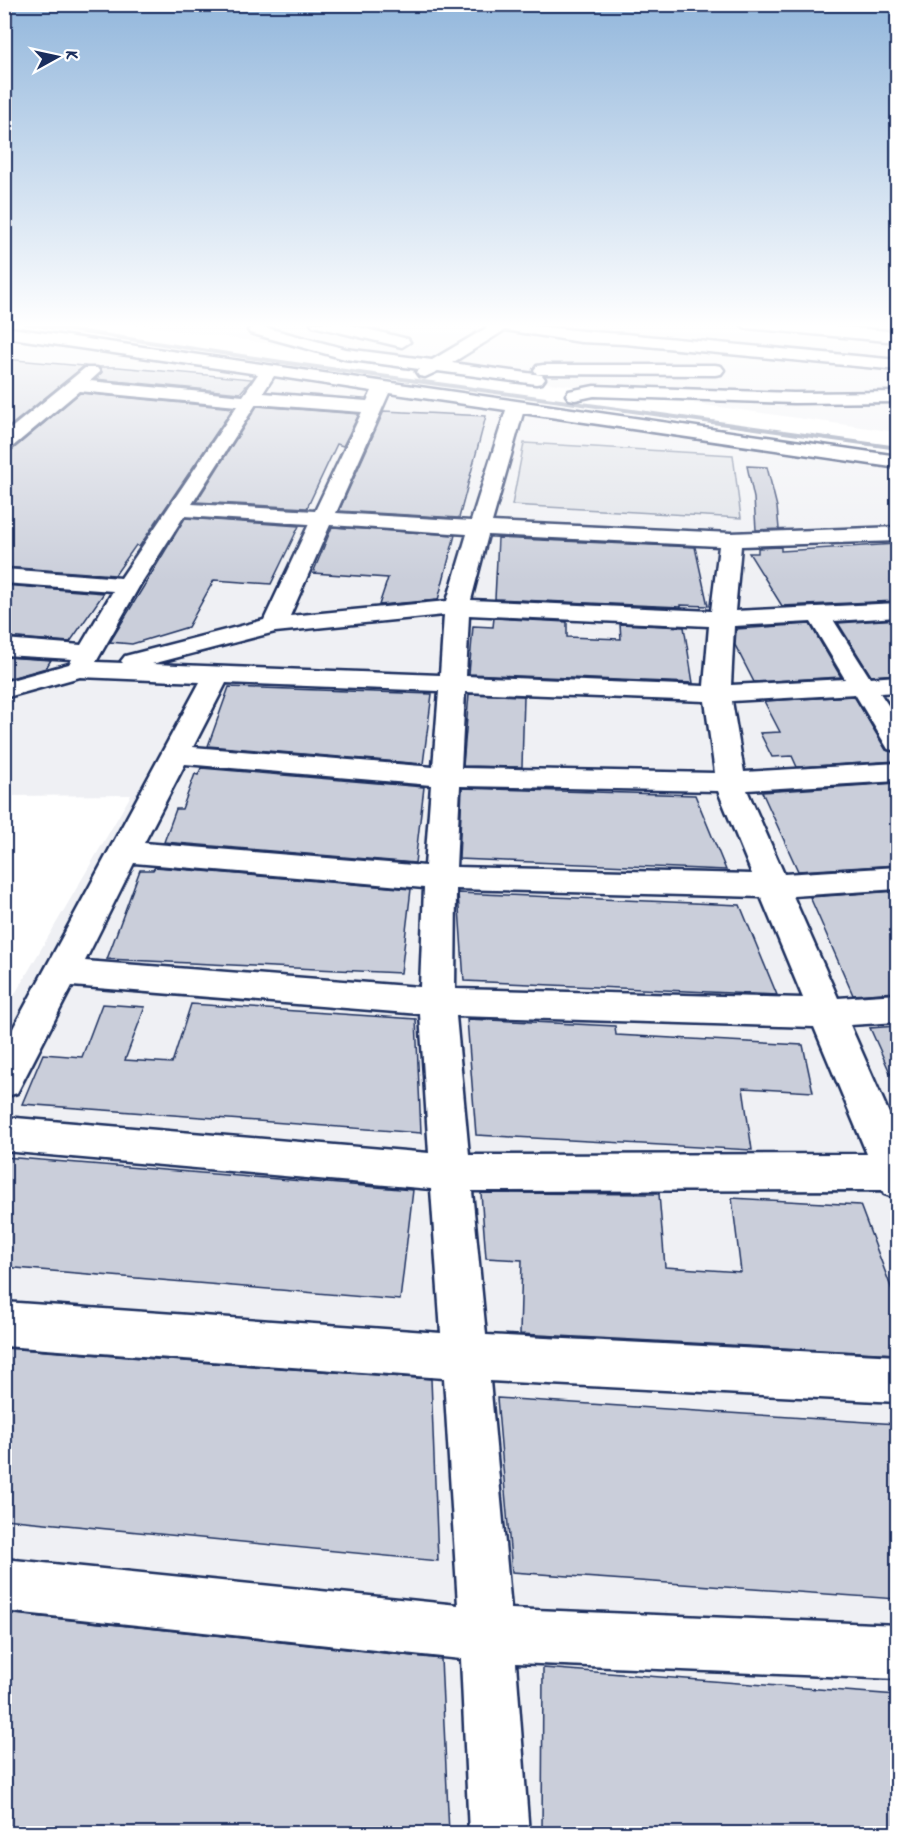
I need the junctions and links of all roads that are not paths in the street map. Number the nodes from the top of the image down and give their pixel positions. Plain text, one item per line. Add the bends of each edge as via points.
1 (46, 409) edge
2 (244, 409) edge
3 (373, 409) edge
4 (515, 409) edge
5 (528, 409) edge
6 (675, 409) edge
7 (799, 409) edge
8 (691, 411) dead end
9 (803, 418) dead end
10 (4, 444) edge
11 (897, 462) edge
12 (177, 508) junction
13 (324, 518) junction
14 (479, 528) junction
15 (897, 534) edge
16 (731, 540) junction
17 (4, 576) edge
18 (128, 585) junction
19 (457, 607) junction
20 (897, 610) edge
21 (818, 614) junction
22 (722, 619) junction
23 (274, 625) junction
24 (4, 647) edge
25 (89, 664) junction
26 (217, 675) junction
27 (452, 684) junction
28 (897, 684) edge
29 (862, 686) junction
30 (4, 690) edge
31 (717, 694) junction
32 (897, 743) edge
33 (175, 754) junction
34 (897, 772) edge
35 (446, 777) junction
36 (731, 782) junction
37 (124, 852) junction
38 (897, 878) edge
39 (440, 879) junction
40 (772, 886) junction
41 (62, 972) junction
42 (437, 1002) junction
43 (897, 1008) edge
44 (826, 1013) junction
45 (4, 1082) edge
46 (4, 1134) edge
47 (452, 1173) junction
48 (896, 1175) edge
49 (4, 1324) edge
50 (464, 1357) junction
51 (897, 1379) edge
52 (4, 1585) edge
53 (487, 1635) junction
54 (897, 1652) edge
55 (499, 1833) edge

1 - 10 street
2 - 12 street
3 - 13 street
4 - 14 street
5 - 11 street
6 - 8 street
7 - 9 street
12 - 13 street
12 - 18 street
13 - 14 street
13 - 23 street
14 - 16 street
14 - 19 street
15 - 16 street
16 - 22 street
17 - 18 street
18 - 25 street
19 - 22 street
19 - 23 street
19 - 27 street
20 - 21 street
21 - 22 street
21 - 29 street
22 - 31 street
23 - 25 street
24 - 25 street
25 - 26 street
25 - 30 street
26 - 27 street
26 - 33 street
27 - 31 street
27 - 35 street
28 - 29 street
29 - 31 street
29 - 32 street
31 - 36 street
33 - 35 street
33 - 37 street
34 - 36 street
35 - 36 street
35 - 39 street
36 - 40 street
37 - 39 street
37 - 41 street
38 - 40 street
39 - 40 street
39 - 42 street
40 - 44 street
41 - 42 street
41 - 45 street
42 - 44 street
42 - 47 street
43 - 44 street
44 - 48 street
46 - 47 street
47 - 48 street
47 - 50 street
49 - 50 street
50 - 51 street
50 - 53 street
52 - 53 street
53 - 54 street
53 - 55 street

